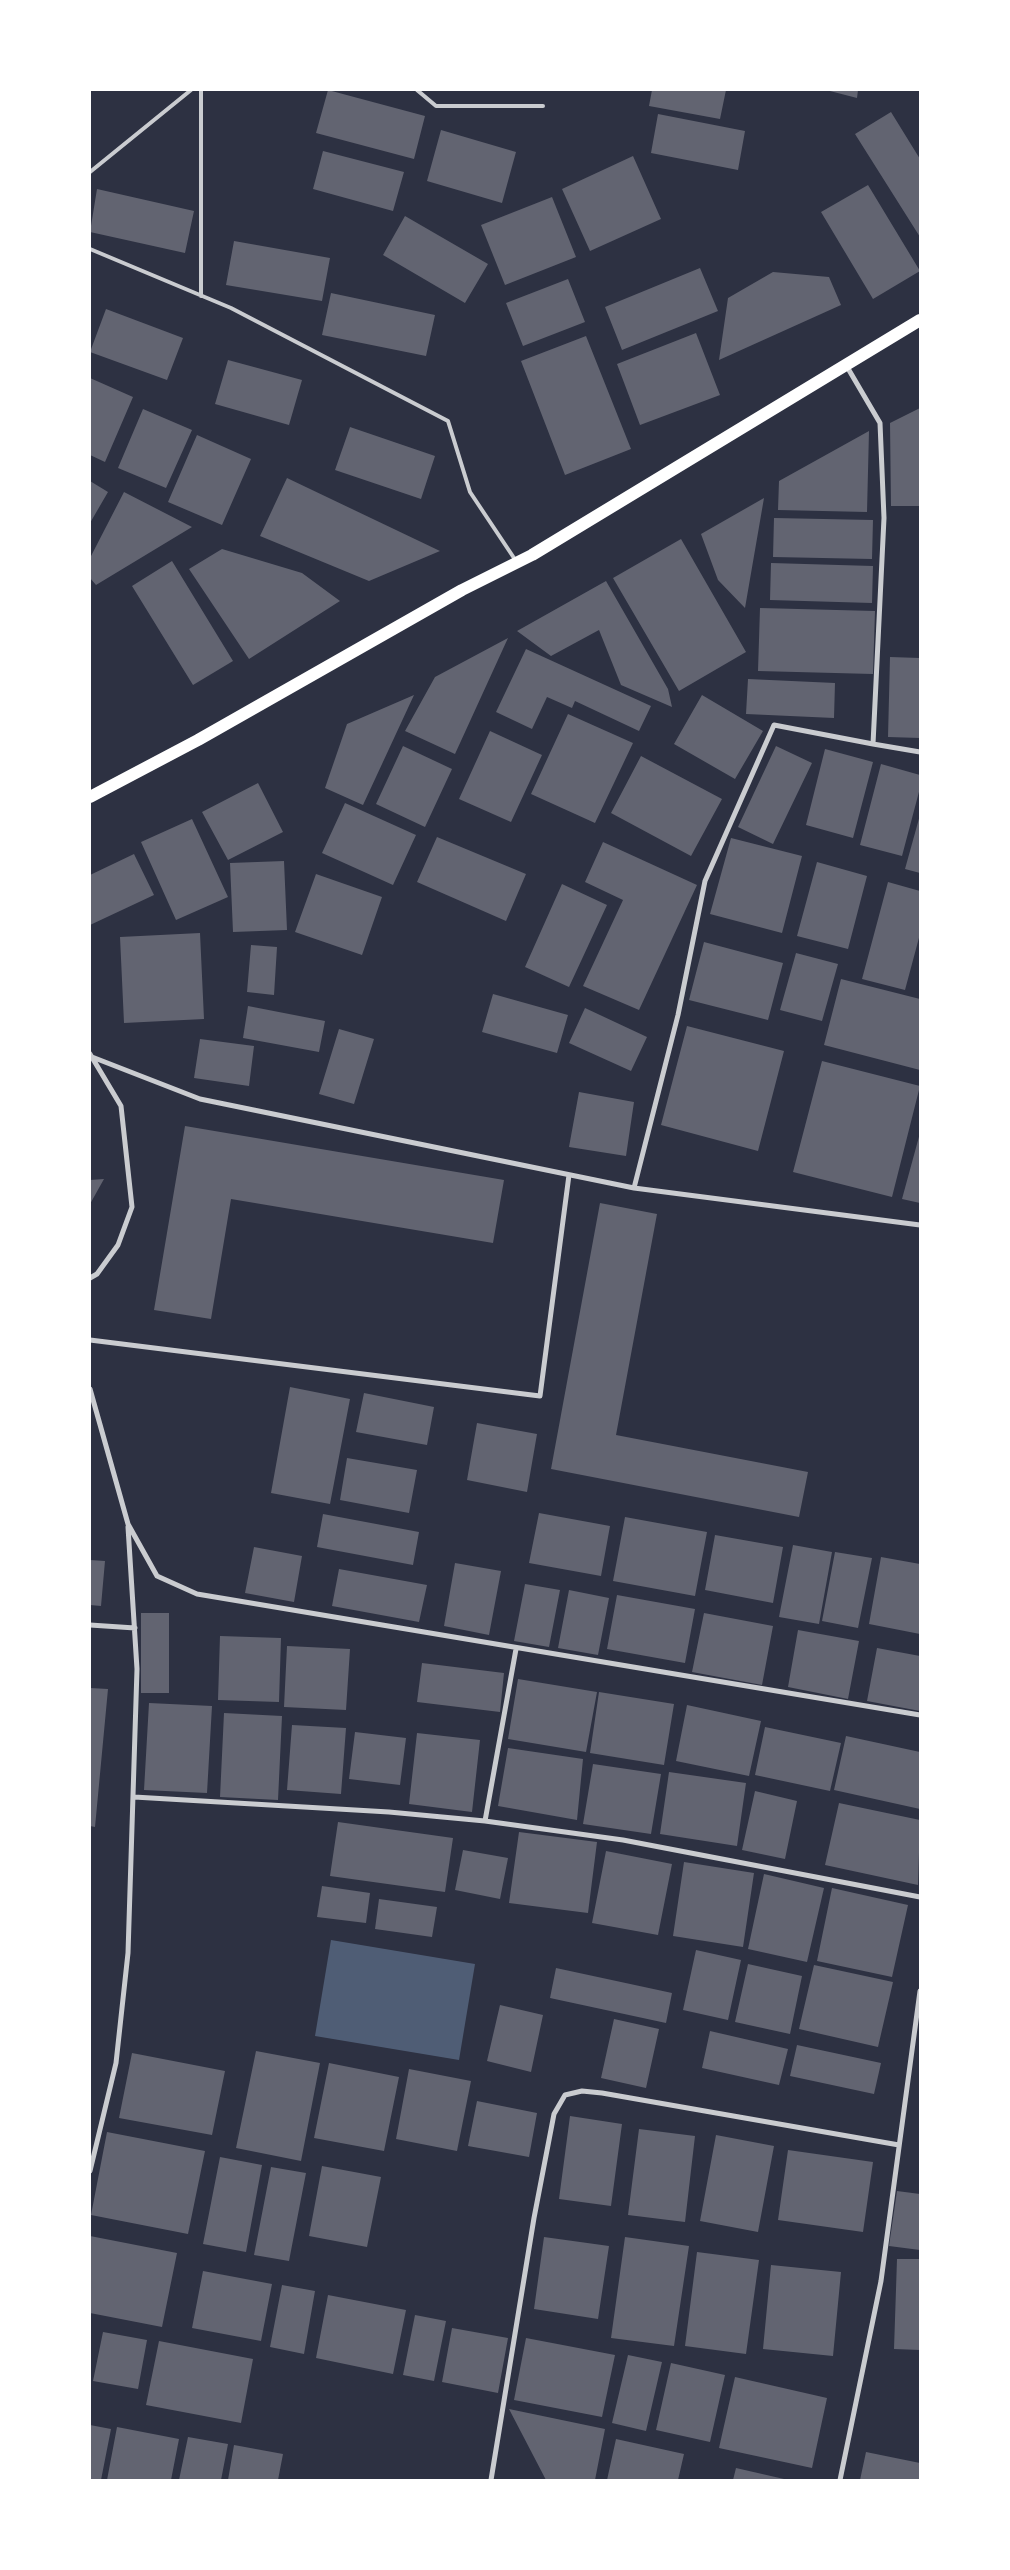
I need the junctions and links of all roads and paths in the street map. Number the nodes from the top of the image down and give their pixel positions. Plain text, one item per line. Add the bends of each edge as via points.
1 (191, 90) edge
2 (201, 90) edge
3 (417, 90) edge
4 (543, 106) dead end
5 (90, 172) edge
6 (90, 249) edge
7 (201, 296) junction
8 (920, 320) edge
9 (846, 365) junction
10 (517, 562) junction
11 (873, 744) junction
12 (920, 752) edge
13 (90, 797) edge
14 (91, 1056) edge
15 (569, 1175) junction
16 (634, 1188) junction
17 (920, 1225) edge
18 (90, 1278) edge
19 (90, 1340) edge
20 (90, 1389) edge
21 (128, 1524) junction
22 (90, 1625) edge
23 (135, 1628) junction
24 (516, 1649) junction
25 (920, 1715) edge
26 (134, 1797) junction
27 (485, 1821) junction
28 (920, 1897) edge
29 (920, 1991) edge
30 (899, 2145) junction
31 (90, 2170) edge
32 (491, 2480) edge
33 (840, 2480) edge

1 - 5 lane
2 - 7 lane
3 - 4 lane via 436,106
6 - 7 lane
7 - 10 lane via 231,308 448,421 470,492
8 - 9 main road
9 - 10 main road
9 - 11 street via 880,423 884,518
10 - 13 main road
11 - 12 street
11 - 16 street via 774,725 705,881 678,1015
14 - 15 street via 200,1099
14 - 18 street via 121,1106 132,1207 118,1245 97,1274
15 - 16 street
15 - 19 street via 540,1396
16 - 17 street
20 - 21 street
21 - 23 street
21 - 24 street via 157,1576 196,1594
22 - 23 street
23 - 26 street via 138,1669
24 - 25 street
24 - 27 street
26 - 27 street
26 - 31 street via 128,1953 116,2064
27 - 28 street via 623,1840
29 - 30 street
30 - 32 street via 602,2093 582,2091 566,2095 554,2114
30 - 33 street via 881,2281

